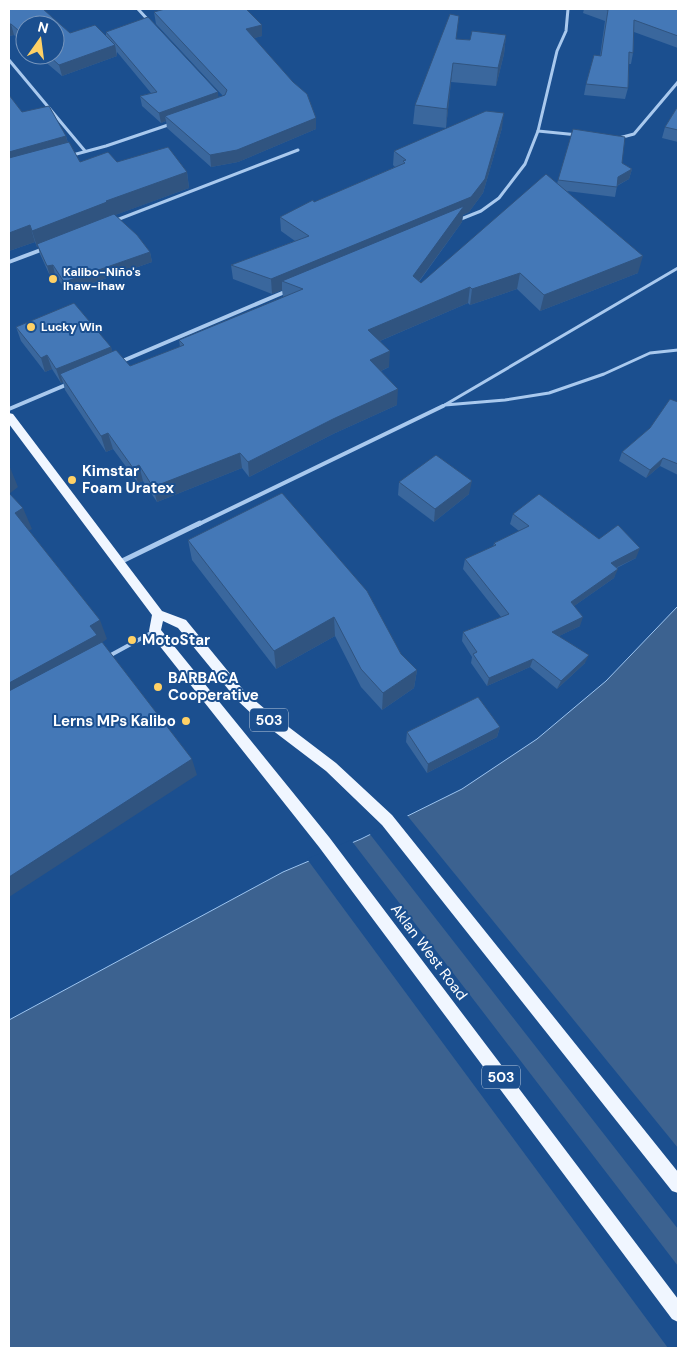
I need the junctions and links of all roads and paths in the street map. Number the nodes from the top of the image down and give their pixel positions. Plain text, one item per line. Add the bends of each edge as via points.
1 (138, 9) edge
2 (568, 9) edge
3 (151, 23) edge
4 (9, 60) edge
5 (678, 82) edge
6 (176, 122) edge
7 (538, 131) junction
8 (586, 136) edge
9 (614, 139) edge
10 (298, 150) dead end
11 (84, 151) junction
12 (67, 156) edge
13 (453, 222) edge
14 (108, 224) edge
15 (54, 244) edge
16 (9, 262) edge
17 (678, 268) edge
18 (289, 290) edge
19 (678, 350) edge
20 (117, 363) edge
21 (72, 382) edge
22 (443, 406) junction
23 (9, 409) edge
24 (9, 417) edge
25 (117, 563) junction
26 (158, 614) junction
27 (155, 631) junction
28 (104, 659) edge
29 (678, 1185) edge
30 (678, 1313) edge

1 - 3 street
2 - 7 street via 566,30 556,52
4 - 11 street
5 - 9 street via 634,134
6 - 11 street
7 - 8 street
7 - 13 street via 525,164 500,198 481,211
10 - 14 street
11 - 12 street
15 - 16 street
17 - 22 lane
18 - 20 street
19 - 22 lane via 646,353 611,372 523,399
21 - 23 street
22 - 25 street
24 - 25 main road, 503
25 - 26 main road, 503
26 - 27 main road
26 - 29 main road, 503 via 182,624 241,696 331,767 387,820
27 - 28 lane
27 - 30 main road, Aklan West Road / 503 via 324,842

